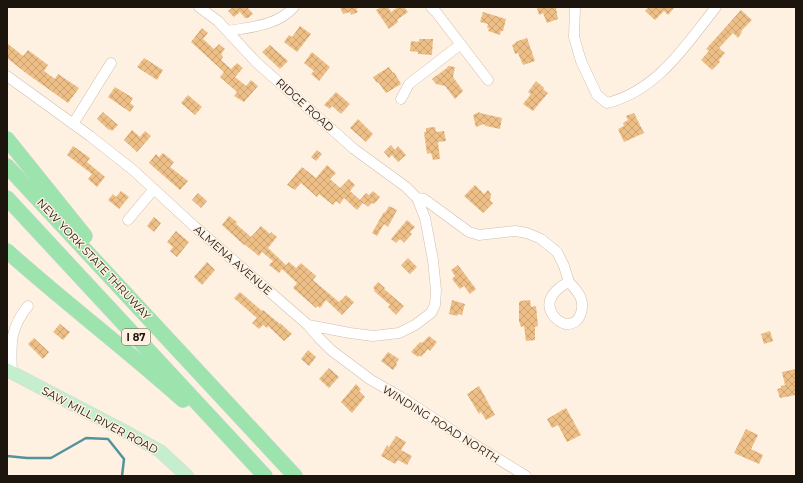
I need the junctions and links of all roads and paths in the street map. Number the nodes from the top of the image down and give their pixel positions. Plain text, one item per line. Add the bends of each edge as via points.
1 (199, 7) edge
2 (294, 7) edge
3 (431, 7) edge
4 (575, 7) edge
5 (716, 7) edge
6 (228, 31) junction
7 (461, 44) junction
8 (111, 63) dead end
9 (7, 76) edge
10 (488, 80) dead end
11 (401, 99) dead end
12 (73, 124) junction
13 (7, 139) edge
14 (7, 166) edge
15 (154, 190) junction
16 (7, 198) edge
17 (417, 198) junction
18 (128, 220) dead end
19 (7, 250) edge
20 (568, 282) dead end
21 (28, 306) dead end
22 (137, 306) junction
23 (308, 325) junction
24 (10, 372) edge
25 (376, 384) joint
26 (254, 464) junction
27 (187, 476) edge
28 (265, 476) edge
29 (295, 476) edge
30 (526, 476) edge

1 - 6 street, RIDGE ROAD
2 - 6 street via 274,22
3 - 7 street
4 - 5 street via 574,37 581,61 597,95 607,103 638,91 669,66
6 - 17 street, RIDGE ROAD via 256,62 354,149
7 - 10 street
7 - 11 street via 409,84
8 - 12 street
9 - 12 street, ALMENA AVENUE
12 - 15 street, ALMENA AVENUE
13 - 22 highway
14 - 22 highway, NEW YORK STATE THRUWAY / I 87
15 - 18 street
15 - 23 street, ALMENA AVENUE
16 - 26 highway, NEW YORK STATE THRUWAY / I 87
17 - 20 street via 424,199 469,232 479,235 515,231 542,239 557,252
17 - 23 street via 433,260 437,297 431,313 399,333 373,336
19 - 26 highway via 150,371
21 - 24 street via 18,318 11,344
22 - 29 highway, NEW YORK STATE THRUWAY / I 87
23 - 25 street, ALMENA AVENUE via 331,350
24 - 27 main road, SAW MILL RIVER ROAD via 160,451
25 - 30 street, WINDING ROAD NORTH
26 - 28 highway, NEW YORK STATE THRUWAY / I 87

